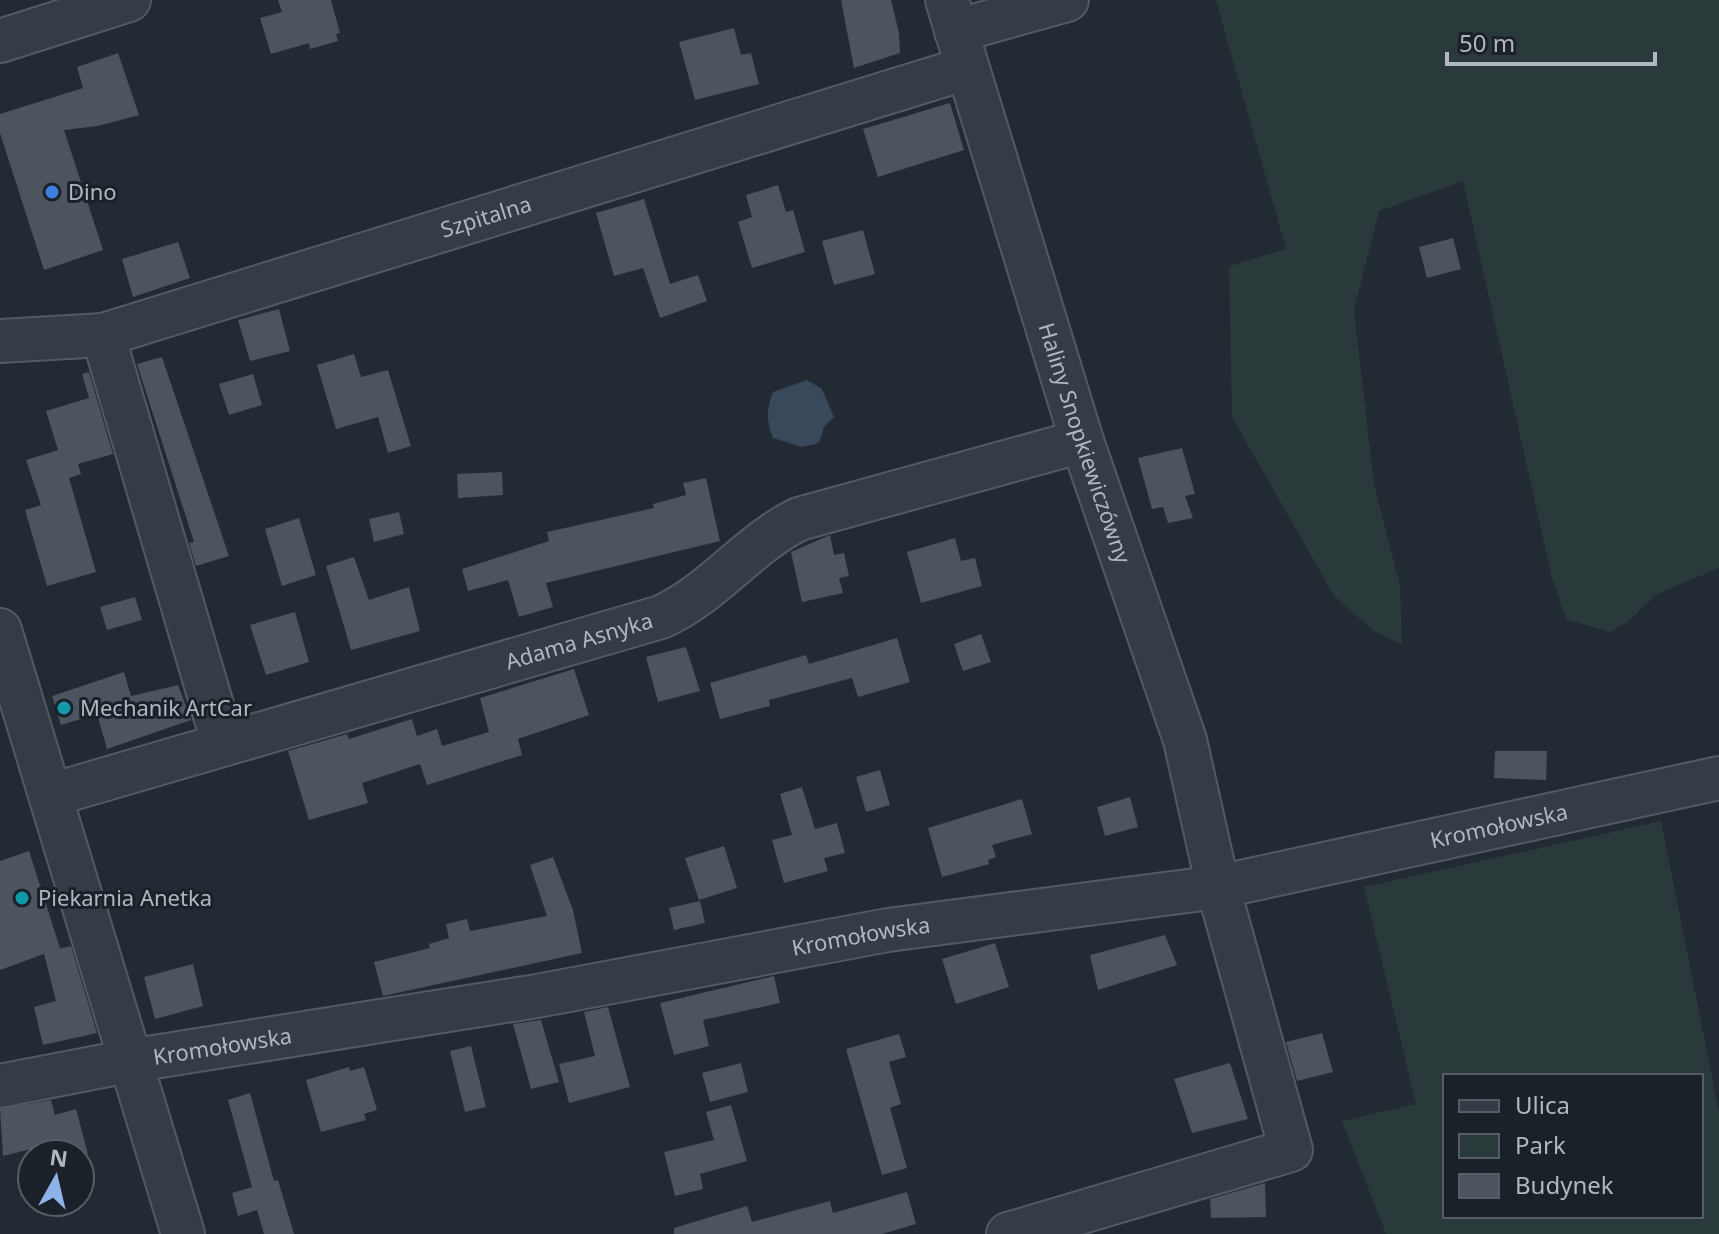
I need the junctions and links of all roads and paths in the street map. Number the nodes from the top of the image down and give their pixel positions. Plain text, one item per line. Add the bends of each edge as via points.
1 (129, 0) edge
2 (1067, 0) edge
3 (956, 33) edge
4 (0, 41) edge
5 (103, 335) junction
6 (0, 341) edge
7 (1082, 441) junction
8 (0, 630) edge
9 (216, 719) dead end
10 (1719, 778) edge
11 (51, 795) junction
12 (1218, 887) junction
13 (129, 1061) junction
14 (0, 1086) edge
15 (183, 1234) edge
16 (1008, 1234) edge

1 - 4 street
2 - 3 street, Szpitalna
3 - 5 street, Szpitalna
3 - 7 street, Haliny Snopkiewiczówny
5 - 6 street, Szpitalna
5 - 9 street
7 - 11 street, Adama Asnyka via 799,519 763,541 691,601 661,617
7 - 12 street, Haliny Snopkiewiczówny via 1185,740
8 - 11 street
10 - 12 street, Kromołowska
11 - 13 street
12 - 13 street, Kromołowska via 888,930 537,996
12 - 16 street, Haliny Snopkiewiczówny via 1291,1150
13 - 14 street, Kromołowska
13 - 15 street

